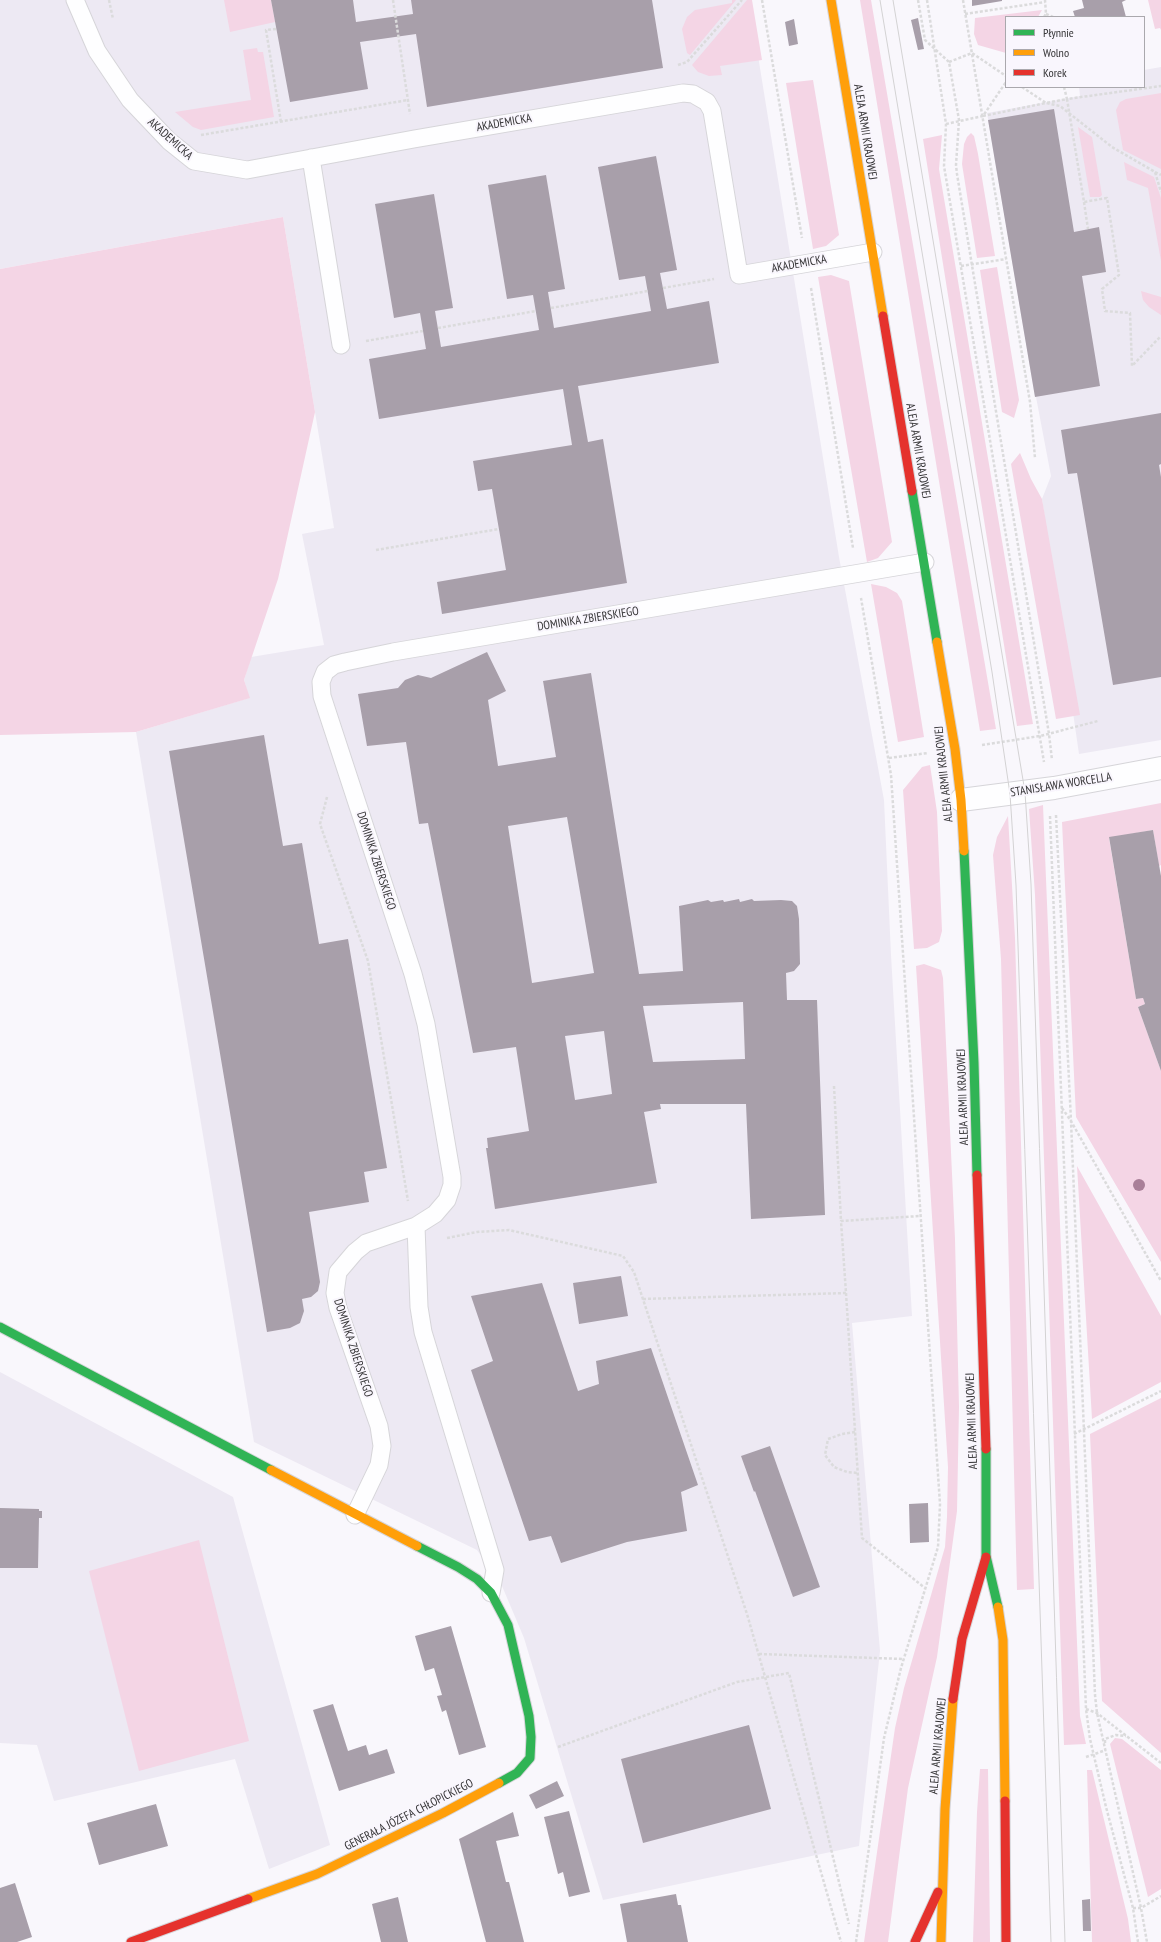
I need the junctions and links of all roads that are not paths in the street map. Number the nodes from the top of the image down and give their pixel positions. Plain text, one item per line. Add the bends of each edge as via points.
1 (75, 0) edge
2 (831, 0) edge
3 (310, 158) junction
4 (873, 252) junction
5 (341, 346) road end
6 (925, 562) junction
7 (1161, 768) edge
8 (961, 800) junction
9 (414, 1227) junction
10 (0, 1327) edge
11 (355, 1515) junction
12 (986, 1556) junction
13 (491, 1593) junction
14 (942, 1883) junction
15 (131, 1942) edge
16 (915, 1942) edge
17 (940, 1942) edge
18 (1006, 1942) edge

1 - 3 lane, AKADEMICKA via 97,51 130,100 169,141 194,161 247,170
2 - 4 main road, ALEJA ARMII KRAJOWEJ
3 - 4 lane, AKADEMICKA via 683,93 693,94 707,102 712,111 739,275
3 - 5 lane
4 - 6 main road, ALEJA ARMII KRAJOWEJ
6 - 8 main road, ALEJA ARMII KRAJOWEJ
6 - 9 lane, DOMINIKA ZBIERSKIEGO via 393,652 334,665 325,672 322,696 415,982 426,1024 452,1168 452,1186 447,1200 435,1214
7 - 8 street, STANISŁAWA WORCELLA via 1052,788
8 - 12 main road, ALEJA ARMII KRAJOWEJ via 974,1063
9 - 11 lane, DOMINIKA ZBIERSKIEGO via 360,1247 341,1266 336,1283 338,1308 379,1426 382,1446 379,1465
9 - 13 lane via 423,1332 495,1570
10 - 11 main road
11 - 13 main road via 458,1567 478,1579
12 - 14 main road, ALEJA ARMII KRAJOWEJ via 962,1639 954,1692
12 - 18 main road, ALEJA ARMII KRAJOWEJ via 1003,1640
13 - 15 main road, GENERAŁA JÓZEFA CHŁOPICKIEGO via 508,1625 529,1716 530,1758 517,1774 317,1874
14 - 16 main road
14 - 17 main road, ALEJA ARMII KRAJOWEJ

